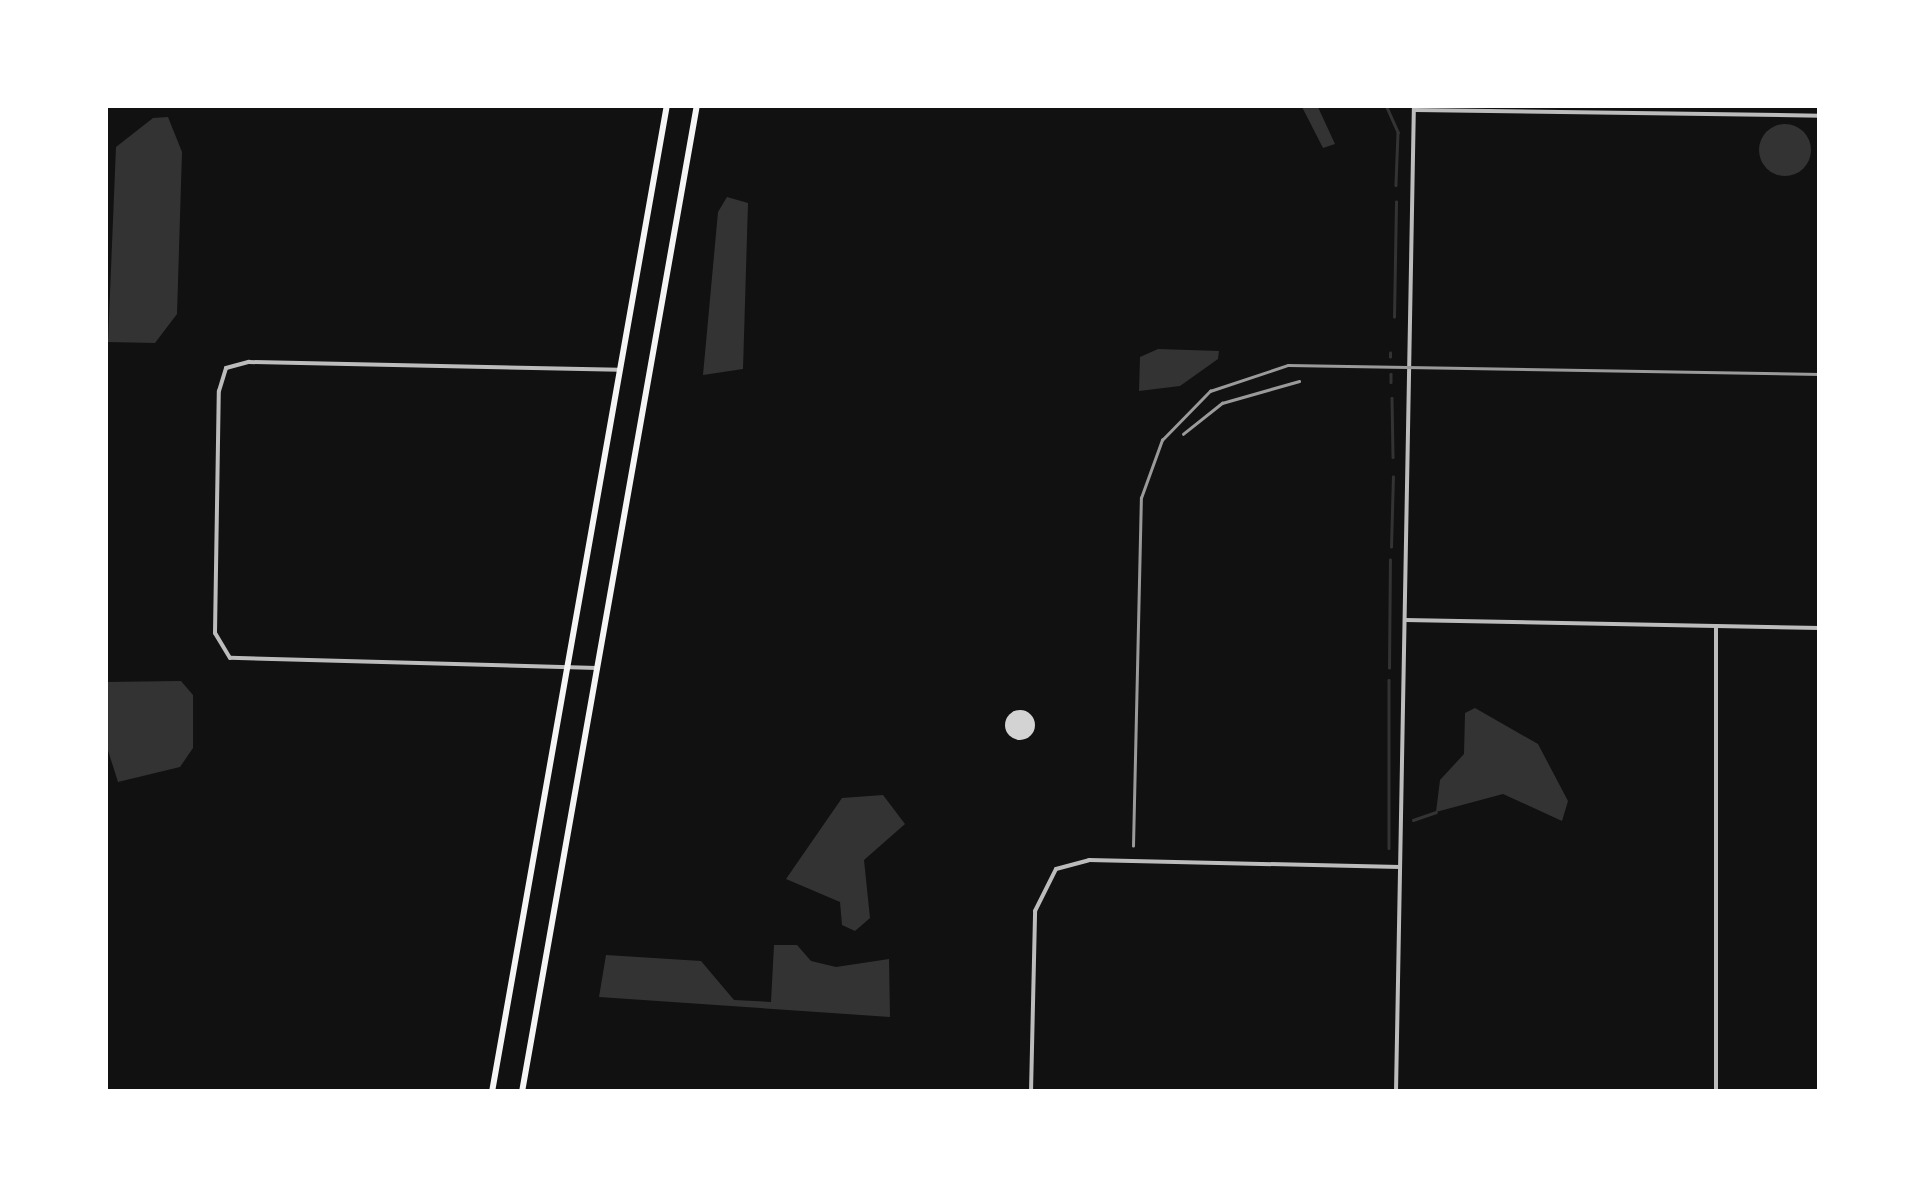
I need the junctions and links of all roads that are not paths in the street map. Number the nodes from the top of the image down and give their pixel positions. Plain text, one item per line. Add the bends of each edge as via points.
1 (667, 105) edge
2 (697, 105) edge
3 (1414, 108) edge
4 (1820, 116) edge
5 (619, 370) junction
6 (1404, 620) junction
7 (1716, 626) junction
8 (1820, 628) edge
9 (567, 667) junction
10 (596, 668) junction
11 (1400, 867) junction
12 (492, 1092) edge
13 (522, 1092) edge
14 (1031, 1092) edge
15 (1396, 1092) edge
16 (1716, 1092) edge

1 - 5 main road
2 - 10 main road
3 - 4 street
3 - 6 street
5 - 9 main road
5 - 9 street via 248,362 226,368 220,385 215,633 224,653 244,662
6 - 7 street
6 - 11 street
7 - 8 street
7 - 16 street
9 - 10 street
9 - 12 main road
10 - 13 main road
11 - 14 street via 1080,860 1056,869 1035,911
11 - 15 street

